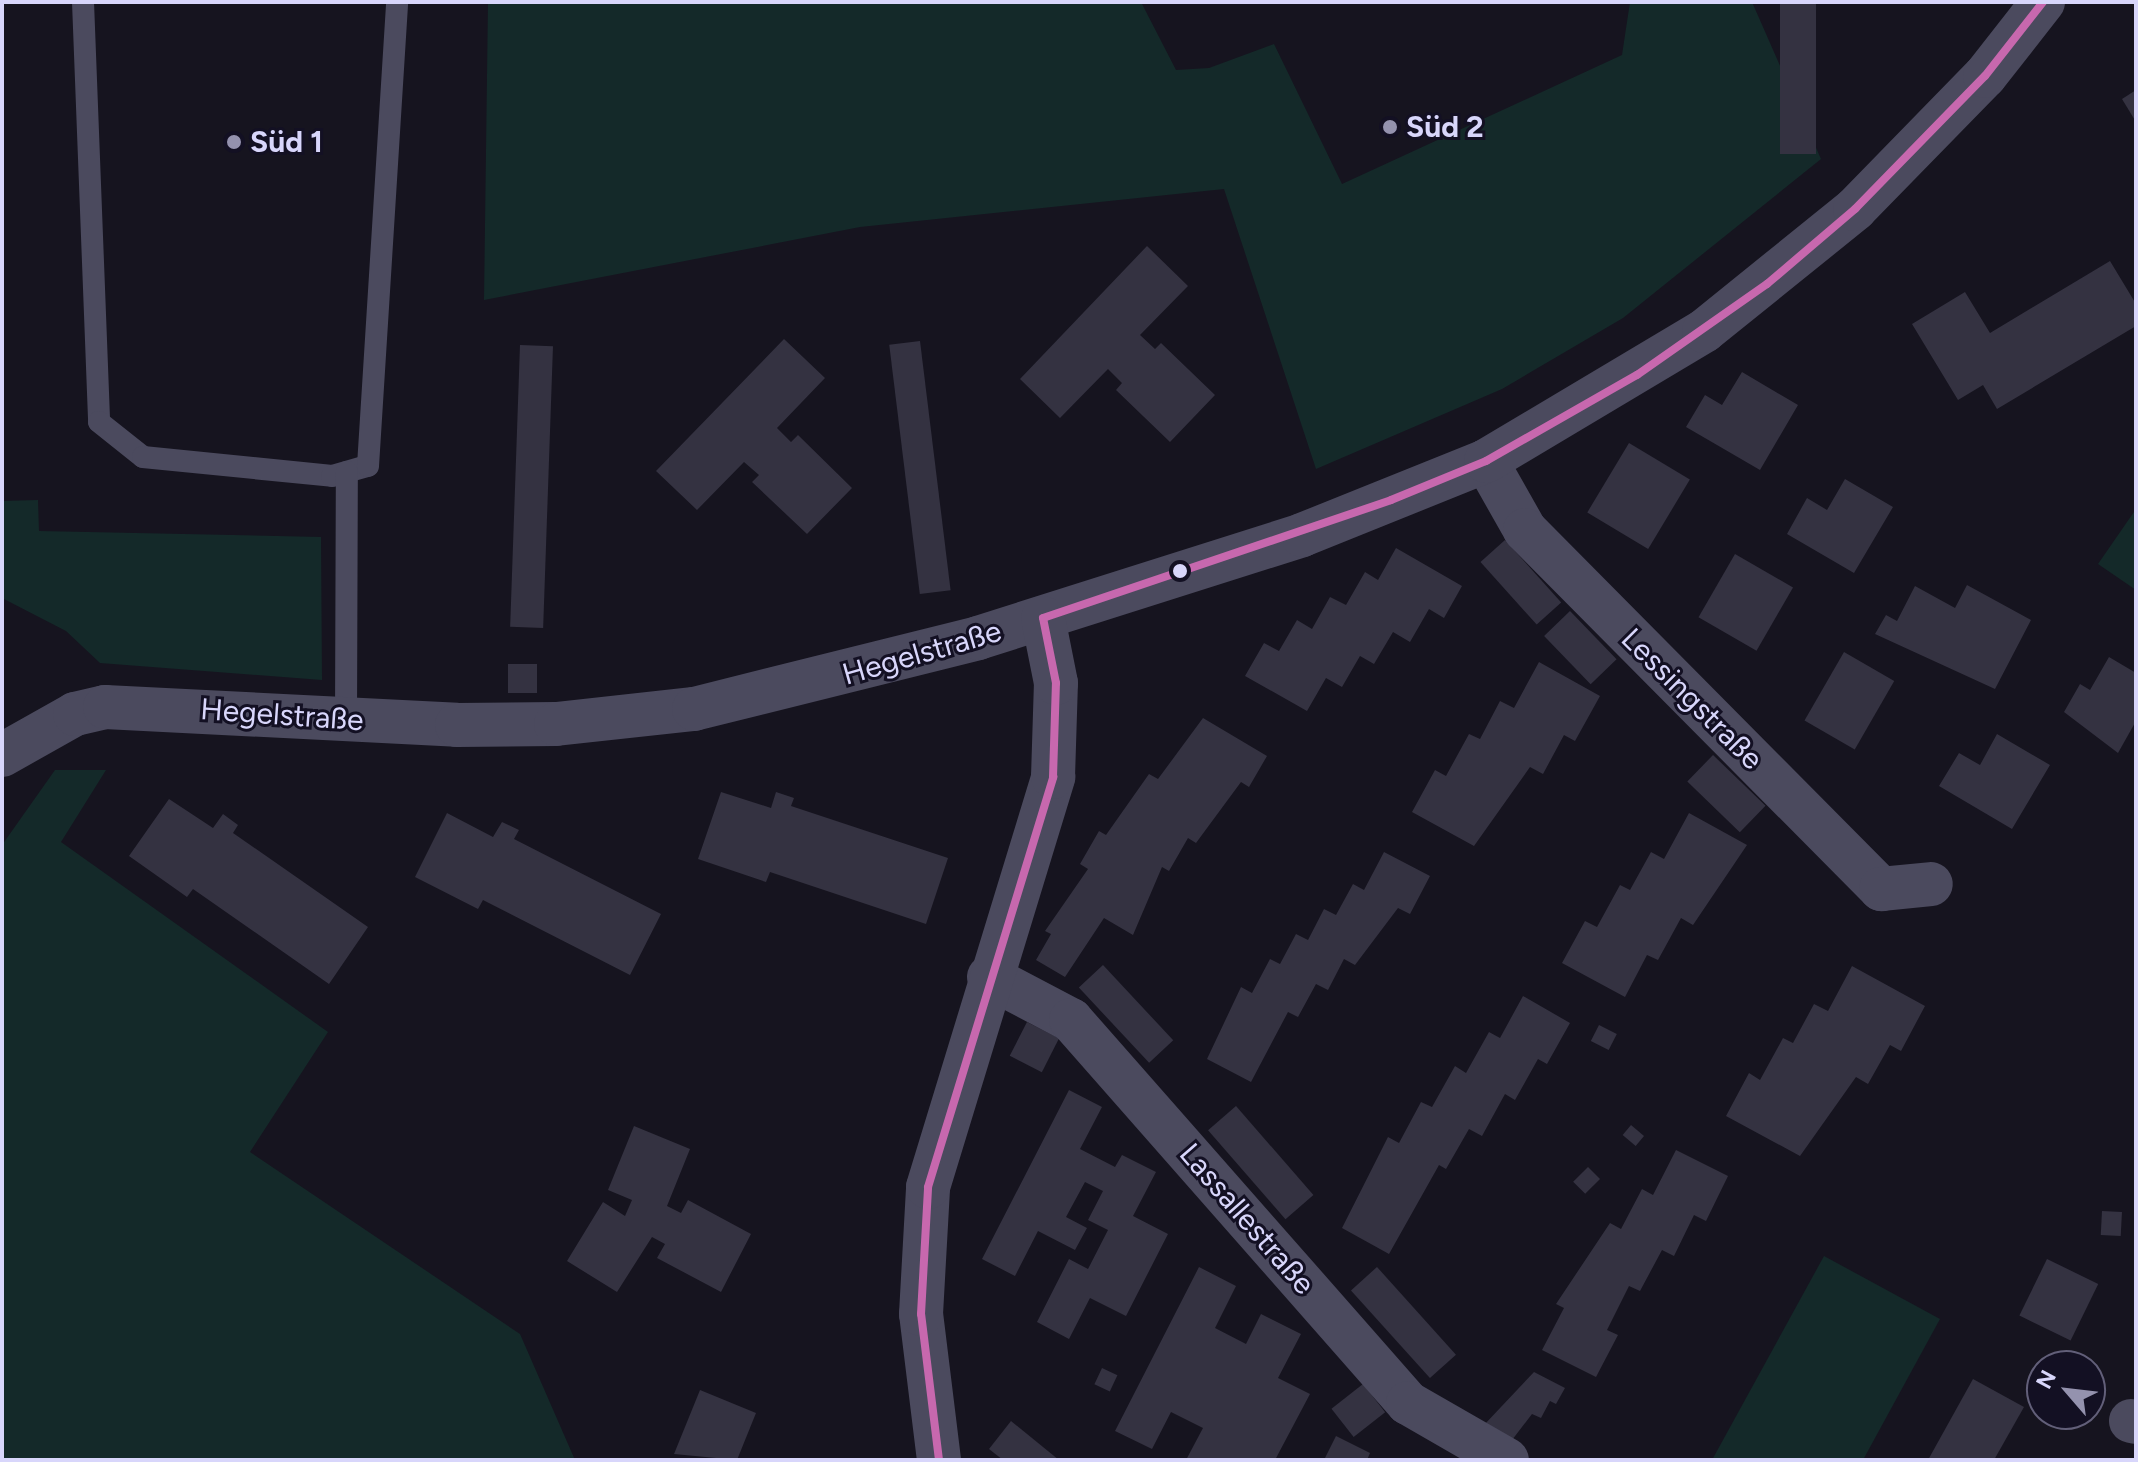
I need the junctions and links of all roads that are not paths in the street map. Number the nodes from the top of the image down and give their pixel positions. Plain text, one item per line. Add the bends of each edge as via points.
1 (83, 2) edge
2 (397, 2) edge
3 (2043, 2) edge
4 (1486, 461) junction
5 (347, 472) junction
6 (1043, 618) junction
7 (346, 720) junction
8 (2, 755) edge
9 (1931, 884) dead end
10 (989, 977) junction
11 (939, 1460) edge
12 (1507, 1460) edge

1 - 5 lane via 99,422 143,457
2 - 5 lane via 368,466
3 - 4 street, Hegelstraße via 1912,153 1767,284 1637,375
4 - 6 street, Hegelstraße via 1302,535
4 - 9 street, Lessingstraße via 1525,530 1881,889
5 - 7 lane
6 - 7 street, Hegelstraße via 694,709 556,724
6 - 10 street via 1056,683 1053,777
7 - 8 street, Hegelstraße via 105,707 75,714
10 - 11 street via 928,1187 921,1314
10 - 12 street, Lassallestraße via 1071,1020 1408,1403

